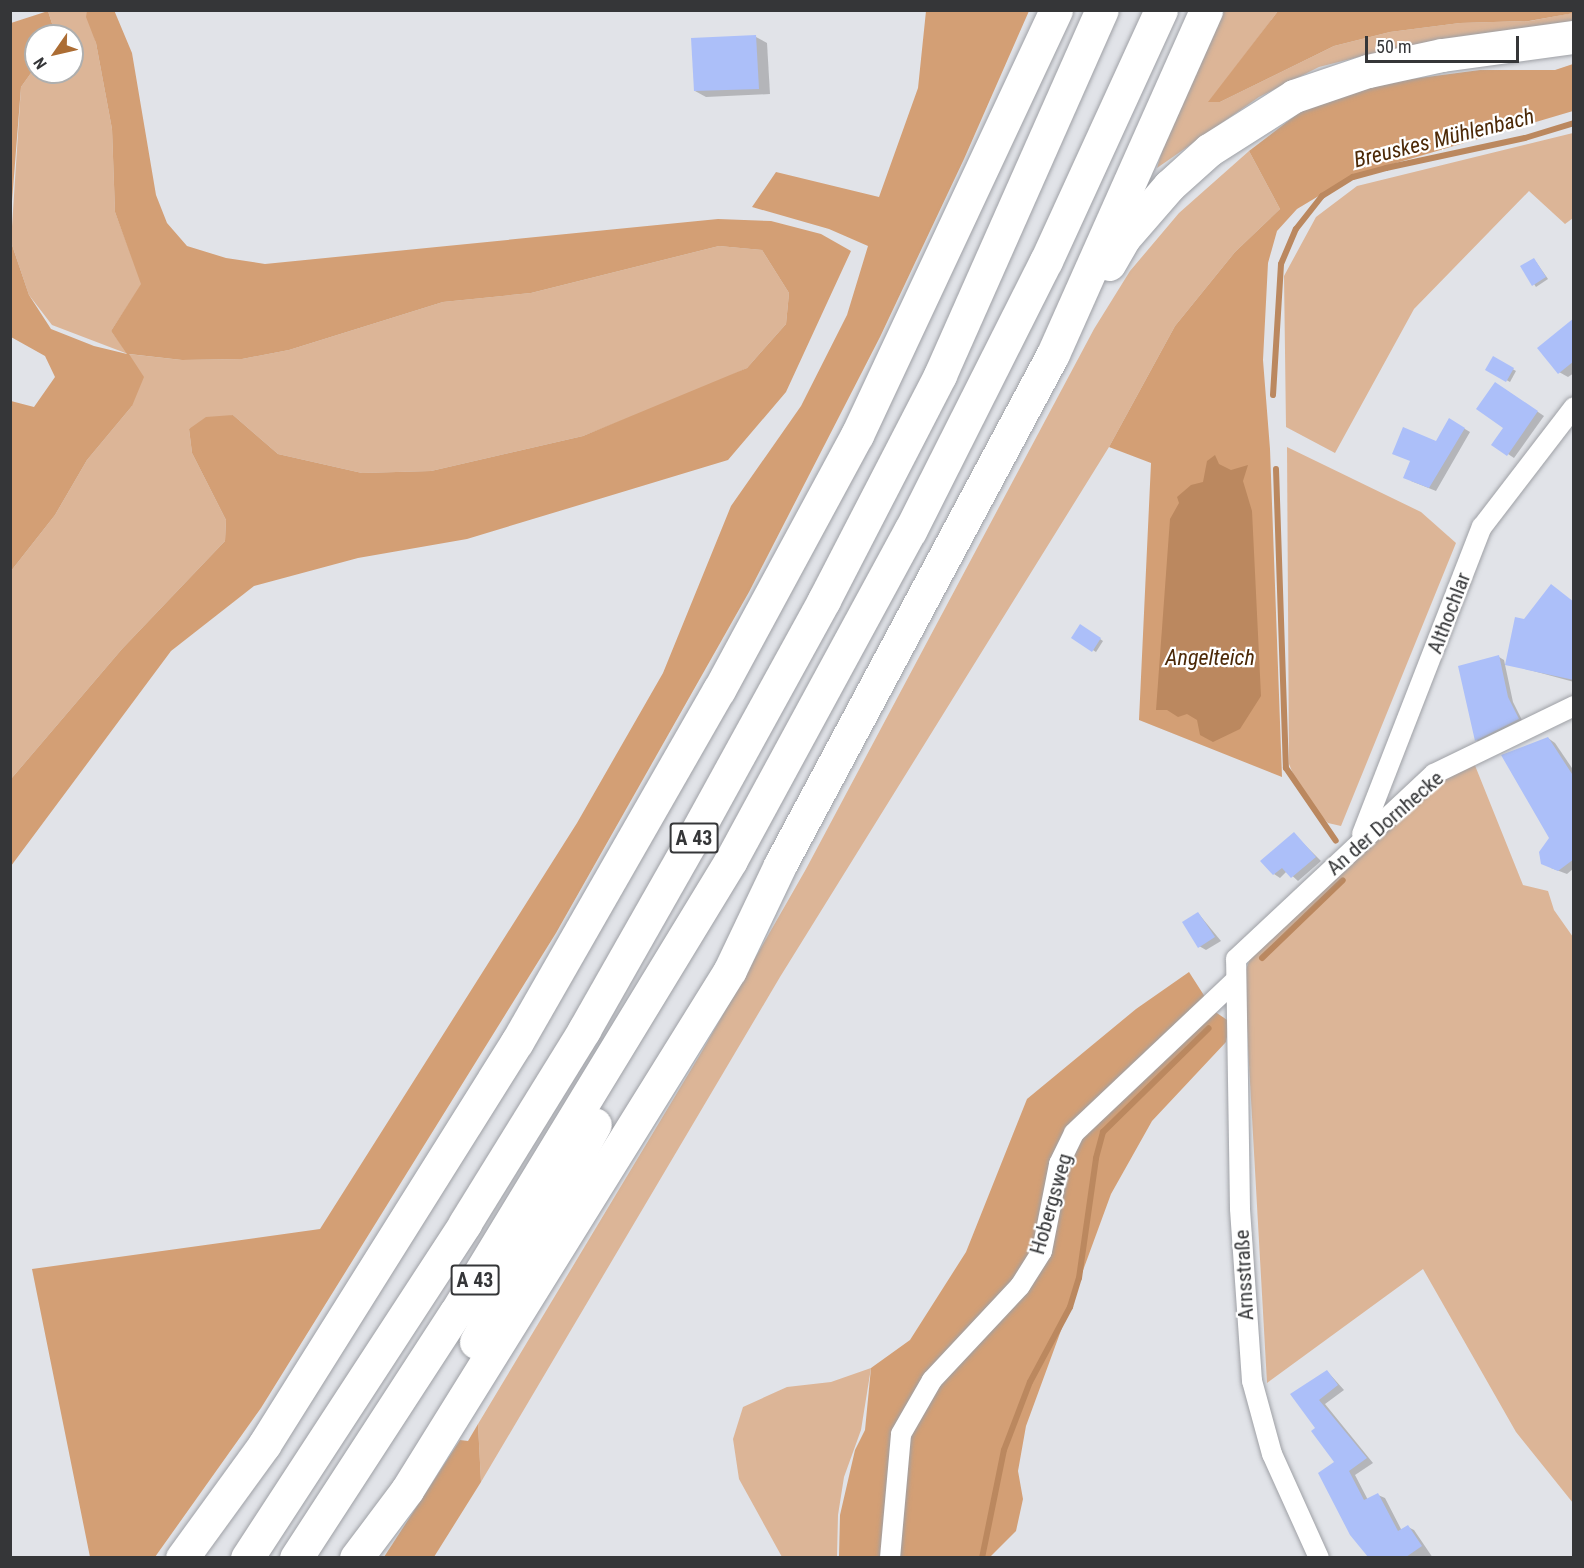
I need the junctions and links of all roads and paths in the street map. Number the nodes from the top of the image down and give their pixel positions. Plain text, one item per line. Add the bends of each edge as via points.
1 (1056, 10) edge
2 (1102, 10) edge
3 (1161, 10) edge
4 (1206, 10) edge
5 (1574, 38) edge
6 (1053, 354) junction
7 (1574, 407) edge
8 (1574, 706) edge
9 (1360, 840) junction
10 (1235, 981) junction
11 (647, 998) junction
12 (364, 1546) edge
13 (182, 1557) edge
14 (247, 1557) edge
15 (296, 1557) edge
16 (890, 1557) edge
17 (1319, 1557) edge

1 - 13 highway via 857,435 713,700 518,1042 264,1445
2 - 14 highway, A 43 via 940,375 740,753 572,1050 415,1305
3 - 11 highway, A 43 via 1046,261 910,531 731,860
4 - 6 highway
5 - 6 highway via 1442,56 1368,71 1307,90 1251,120 1222,139 1169,186 1124,238
6 - 12 highway via 780,865 730,970 420,1471
7 - 9 street, Althochlar via 1482,527
8 - 9 street, An der Dornhecke via 1434,774
9 - 10 street, An der Dornhecke via 1236,959
10 - 16 street, Hobergsweg via 1074,1133 1059,1164 1042,1251 1020,1286 932,1380 901,1434
10 - 17 street, Arnsstraße via 1240,1208 1252,1381 1272,1454
11 - 12 highway via 622,1075
11 - 15 highway, A 43 via 462,1302

